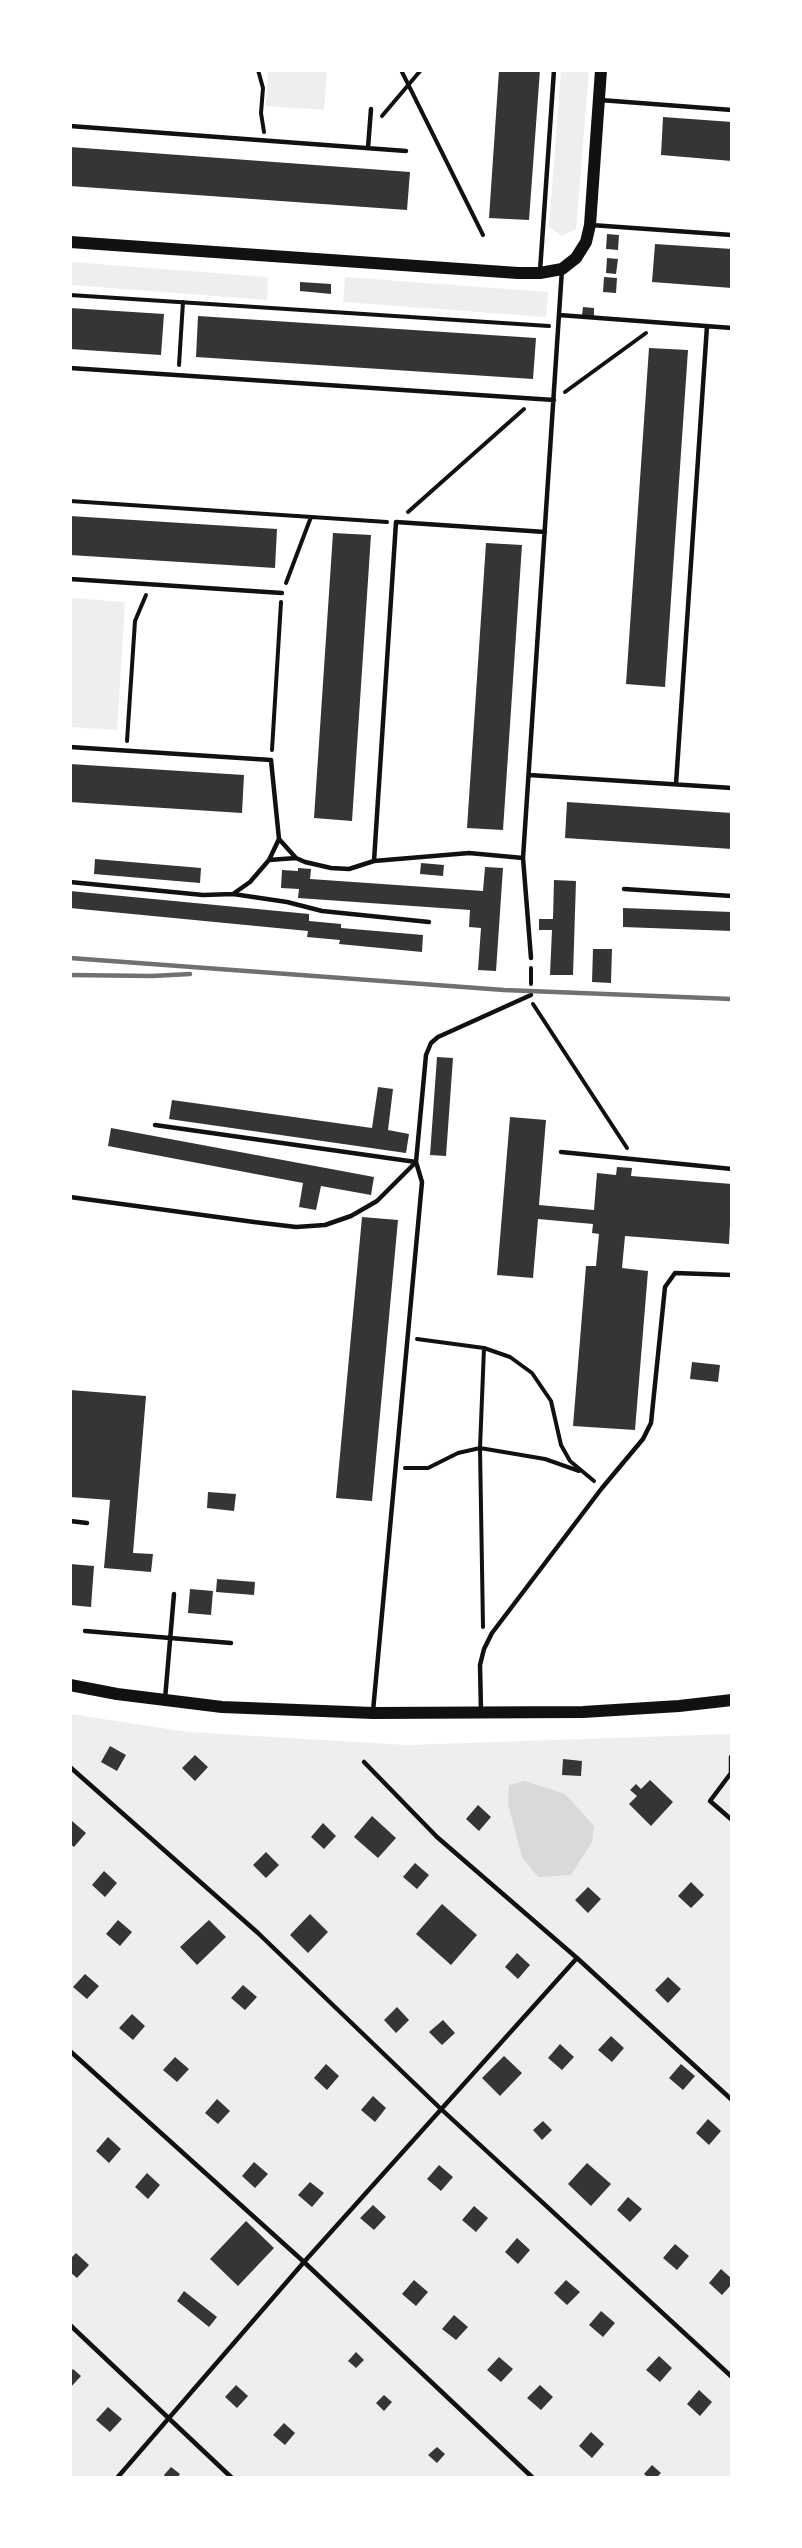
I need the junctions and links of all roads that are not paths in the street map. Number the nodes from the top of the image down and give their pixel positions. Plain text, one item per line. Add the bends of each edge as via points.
1 (554, 70) edge
2 (601, 70) edge
3 (599, 100) junction
4 (371, 109) dead end
5 (732, 110) edge
6 (70, 126) edge
7 (368, 148) junction
8 (406, 151) dead end
9 (590, 225) junction
10 (732, 235) edge
11 (70, 242) edge
12 (562, 269) junction
13 (540, 273) junction
14 (559, 315) junction
15 (707, 326) junction
16 (732, 328) edge
17 (70, 368) edge
18 (554, 400) junction
19 (545, 532) junction
20 (70, 579) edge
21 (282, 593) road end
22 (70, 747) edge
23 (529, 775) junction
24 (676, 784) junction
25 (732, 788) edge
26 (279, 839) junction
27 (297, 858) junction
28 (523, 858) junction
29 (269, 860) junction
30 (374, 861) junction
31 (70, 882) edge
32 (624, 889) dead end
33 (232, 894) junction
34 (732, 896) edge
35 (429, 922) dead end
36 (531, 958) road end
37 (531, 995) road end
38 (155, 1125) dead end
39 (561, 1152) dead end
40 (416, 1162) junction
41 (732, 1169) edge
42 (70, 1197) edge
43 (732, 1275) edge
44 (70, 1521) edge
45 (87, 1523) dead end
46 (174, 1594) dead end
47 (85, 1631) dead end
48 (170, 1638) junction
49 (231, 1643) dead end
50 (70, 1685) edge
51 (732, 1700) edge
52 (165, 1701) junction
53 (373, 1713) junction
54 (481, 1714) junction
55 (731, 1757) edge
56 (364, 1762) dead end
57 (70, 1767) edge
58 (732, 1820) edge
59 (577, 1958) junction
60 (70, 2051) edge
61 (732, 2100) edge
62 (441, 2109) junction
63 (304, 2262) junction
64 (70, 2325) edge
65 (732, 2377) edge
66 (168, 2418) junction
67 (117, 2478) edge
68 (232, 2478) edge
69 (533, 2478) edge

1 - 13 lane
2 - 3 main road
3 - 5 lane
3 - 9 main road
4 - 7 lane
6 - 7 lane
7 - 8 lane
9 - 10 lane
9 - 12 main road via 576,258
11 - 13 main road
12 - 13 main road
12 - 14 lane
14 - 15 lane
14 - 18 lane
15 - 16 lane
15 - 24 lane
17 - 18 lane
18 - 19 lane
19 - 23 lane
19 - 30 lane via 396,522
20 - 21 lane
22 - 26 lane via 271,760
23 - 24 lane
23 - 28 lane
24 - 25 lane
26 - 27 lane
26 - 29 lane
27 - 29 lane
27 - 30 lane via 349,869
28 - 30 lane via 469,853
28 - 36 lane
29 - 33 lane via 250,882
31 - 33 lane via 202,895
32 - 34 lane
33 - 35 lane via 322,911
37 - 40 lane via 431,1043 426,1055
38 - 40 lane
39 - 41 lane
40 - 42 lane via 377,1201 325,1225 297,1227
40 - 53 lane via 422,1182
43 - 54 lane via 675,1274 665,1287 651,1424 492,1633 480,1665
44 - 45 lane
46 - 48 lane
47 - 48 lane
48 - 49 lane
48 - 52 lane
50 - 52 main road
51 - 54 main road via 583,1712
52 - 53 main road
53 - 54 main road
55 - 58 lane via 730,1773 711,1801
56 - 59 lane via 437,1837
57 - 62 lane via 258,1933
59 - 61 lane
59 - 62 lane
60 - 63 lane
62 - 63 lane
62 - 65 lane
63 - 66 lane
63 - 69 lane
64 - 66 lane
66 - 67 lane
66 - 68 lane

